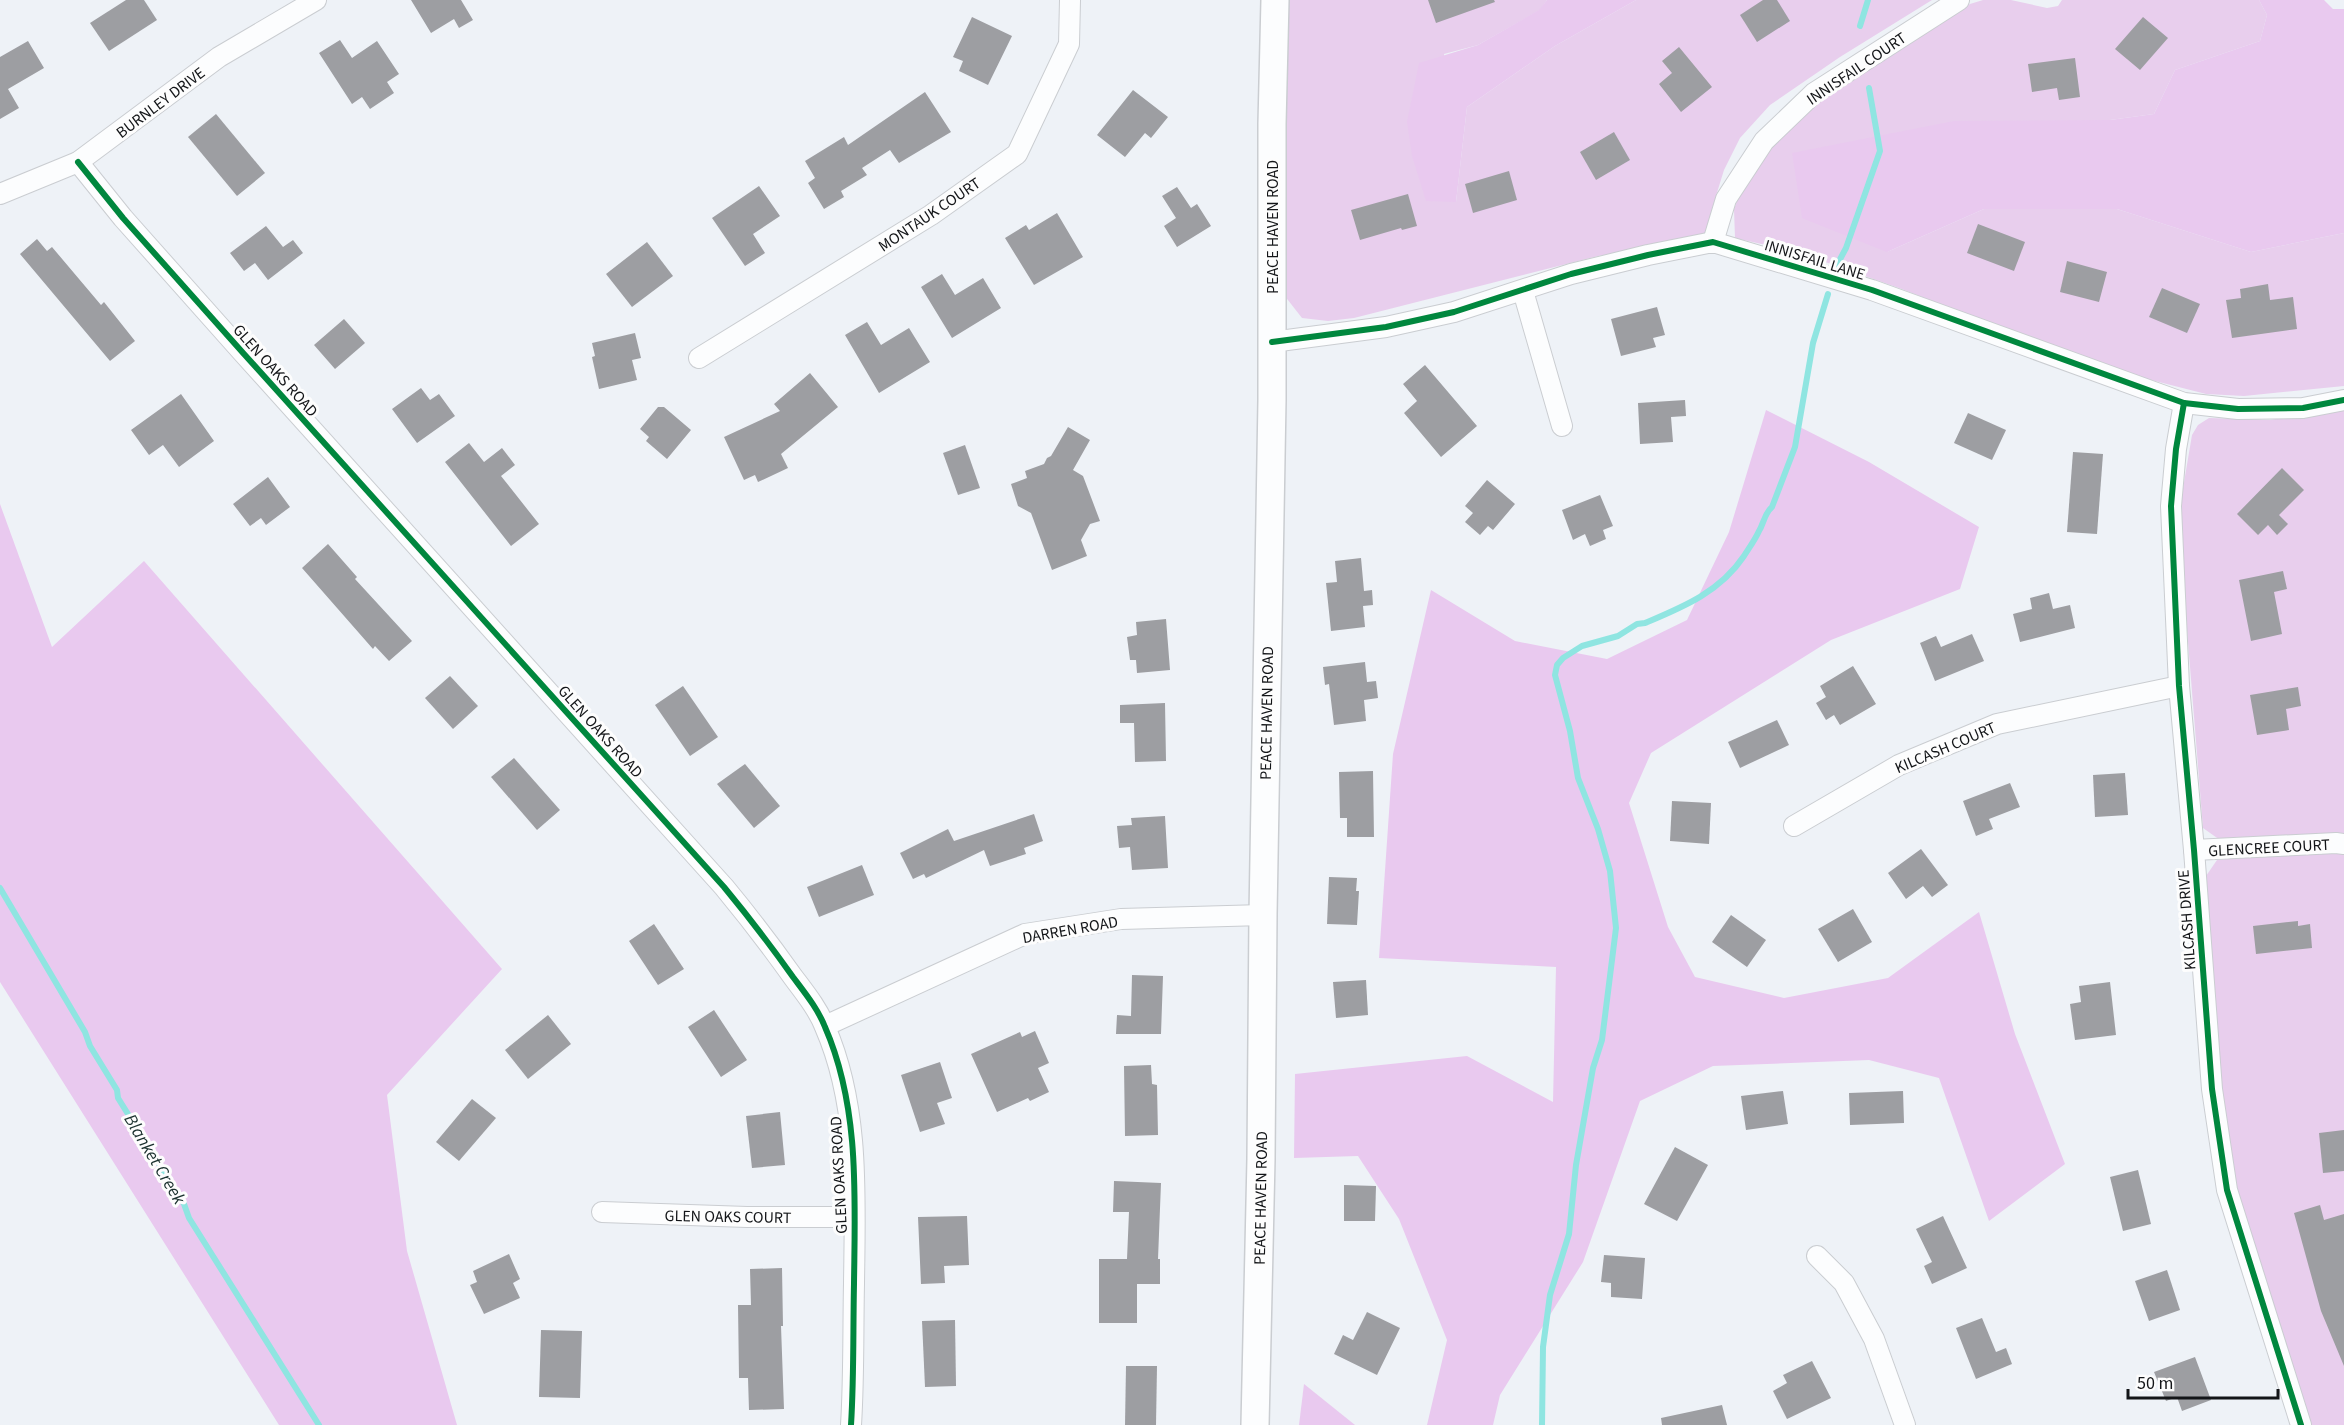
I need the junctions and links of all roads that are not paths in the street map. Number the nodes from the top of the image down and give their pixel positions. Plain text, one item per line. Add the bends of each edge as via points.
1 (316, 0) edge
2 (1070, 0) edge
3 (1275, 0) edge
4 (1959, 0) edge
5 (78, 162) junction
6 (0, 194) edge
7 (1713, 242) junction
8 (1523, 291) junction
9 (1272, 342) junction
10 (699, 358) dead end
11 (2344, 400) edge
12 (2184, 403) junction
13 (1562, 426) dead end
14 (2179, 686) junction
15 (1794, 826) dead end
16 (2344, 844) edge
17 (2194, 850) junction
18 (1263, 915) junction
19 (825, 1026) junction
20 (603, 1212) dead end
21 (854, 1218) junction
22 (1817, 1256) dead end
23 (851, 1425) edge
24 (1255, 1425) edge
25 (1905, 1425) edge
26 (2301, 1425) edge

1 - 5 street, BURNLEY DRIVE via 219,57
2 - 10 street, MONTAUK COURT via 1069,44 1017,154 931,215
3 - 9 main road, PEACE HAVEN ROAD
4 - 7 street, INNISFAIL COURT via 1814,93 1764,141 1726,199
5 - 6 street, BURNLEY DRIVE
5 - 19 street, GLEN OAKS ROAD via 252,363 724,887 761,931
7 - 8 street, INNISFAIL LANE via 1582,271
7 - 12 street, INNISFAIL LANE via 1872,290
8 - 9 street, INNISFAIL LANE via 1386,327
8 - 13 street
9 - 18 main road, PEACE HAVEN ROAD
11 - 12 street, INNISFAIL LANE via 2303,408 2238,409
12 - 14 street, KILCASH DRIVE via 2171,506
14 - 15 street, KILCASH COURT via 1997,724 1899,765
14 - 17 street, KILCASH DRIVE
16 - 17 street, GLENCREE COURT
17 - 26 street, KILCASH DRIVE via 2212,1089 2227,1190
18 - 19 street, DARREN ROAD via 1121,919 1025,934
18 - 24 main road, PEACE HAVEN ROAD
19 - 21 street, GLEN OAKS ROAD via 849,1113
20 - 21 street, GLEN OAKS COURT
21 - 23 street, GLEN OAKS ROAD
22 - 25 street via 1844,1283 1874,1339

